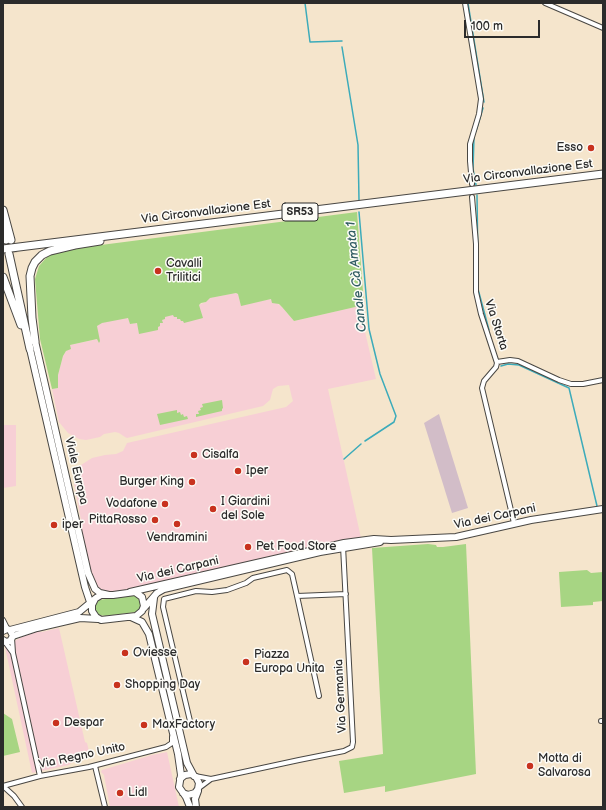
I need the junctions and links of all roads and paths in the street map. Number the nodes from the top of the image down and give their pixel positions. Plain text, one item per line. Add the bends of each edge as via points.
1 (466, 3) edge
2 (544, 3) edge
3 (603, 28) edge
4 (603, 174) edge
5 (472, 184) dead end
6 (472, 197) dead end
7 (3, 210) edge
8 (3, 229) edge
9 (127, 233) junction
10 (72, 240) junction
11 (6, 242) edge
12 (9, 252) edge
13 (3, 276) edge
14 (35, 341) junction
15 (30, 349) junction
16 (497, 362) junction
17 (603, 380) edge
18 (603, 509) edge
19 (514, 523) junction
20 (391, 540) junction
21 (323, 547) junction
22 (341, 547) junction
23 (293, 559) junction
24 (85, 587) junction
25 (130, 592) junction
26 (346, 594) junction
27 (109, 595) junction
28 (156, 595) junction
29 (297, 596) junction
30 (92, 604) junction
31 (145, 605) junction
32 (82, 610) junction
33 (152, 614) junction
34 (130, 616) junction
35 (98, 619) junction
36 (3, 621) edge
37 (7, 630) edge
38 (13, 637) junction
39 (4, 641) edge
40 (13, 653) junction
41 (319, 696) dead end
42 (164, 699) junction
43 (190, 721) dead end
44 (166, 747) junction
45 (95, 766) junction
46 (180, 768) junction
47 (40, 776) junction
48 (195, 776) junction
49 (180, 780) junction
50 (211, 780) junction
51 (3, 786) edge
52 (199, 789) junction
53 (183, 793) junction
54 (22, 807) edge
55 (104, 807) edge
56 (190, 807) edge
57 (196, 807) edge

1 - 5 street via 481,99 470,144
2 - 3 street
4 - 9 main road, Via Circonvallazione Est / SR53
6 - 16 street, Via Storta via 476,244 476,292
7 - 11 main road
8 - 11 main road
9 - 10 main road, Via Circonvallazione Est / SR53
9 - 14 main road via 45,253 37,259 30,276
10 - 11 main road
10 - 12 main road, Via Circonvallazione Est / SR53
12 - 14 main road
12 - 15 main road
13 - 15 main road
14 - 27 street, Viale Europa via 86,566 94,588
15 - 24 street, Viale Europa
16 - 17 street via 518,361 571,384
16 - 19 street, Via Storta via 482,388
18 - 19 street, Via dei Carpani
19 - 20 street, Via dei Carpani via 459,537
20 - 22 street, Via dei Carpani
20 - 22 street, Via dei Carpani via 367,540
21 - 22 street, Via dei Carpani
21 - 23 street, Via dei Carpani via 324,549 298,555
21 - 25 street, Via dei Carpani
22 - 23 street, Via dei Carpani
22 - 26 street, Via Germania
23 - 28 street, Via dei Carpani via 164,589
24 - 30 street, Viale Europa
24 - 32 street via 86,603
25 - 27 street, Via dei Carpani
25 - 31 street via 139,594
26 - 29 street
26 - 50 street, Via Germania via 353,742 351,748
27 - 30 street, Via dei Carpani via 100,596
28 - 31 street, Via dei Carpani
28 - 33 street
29 - 41 street
29 - 43 street via 292,574 287,570 253,578 246,584 227,590 196,591 164,599 163,607
30 - 32 street
30 - 35 street, Viale Europa via 94,615
31 - 33 street
31 - 34 street, Via dei Carpani via 138,615
32 - 37 street
33 - 48 street via 187,763
34 - 35 street
34 - 42 street via 147,628
35 - 38 street via 80,618 36,628
36 - 37 street
37 - 38 street via 12,632
38 - 39 street via 10,641
38 - 40 street
39 - 40 street
40 - 47 street
42 - 44 street via 172,739 171,744
42 - 46 street
44 - 45 street, Via Regno Unito
44 - 46 street via 175,752
45 - 47 street, Via Regno Unito
45 - 55 street
46 - 49 street
47 - 51 street, Via Regno Unito
48 - 49 street via 187,774
48 - 50 street, Via Germania
48 - 52 street via 199,782
49 - 53 street via 179,787
50 - 52 street, Via Germania
51 - 54 street
52 - 53 street via 190,795
52 - 57 street via 195,799
53 - 56 street

